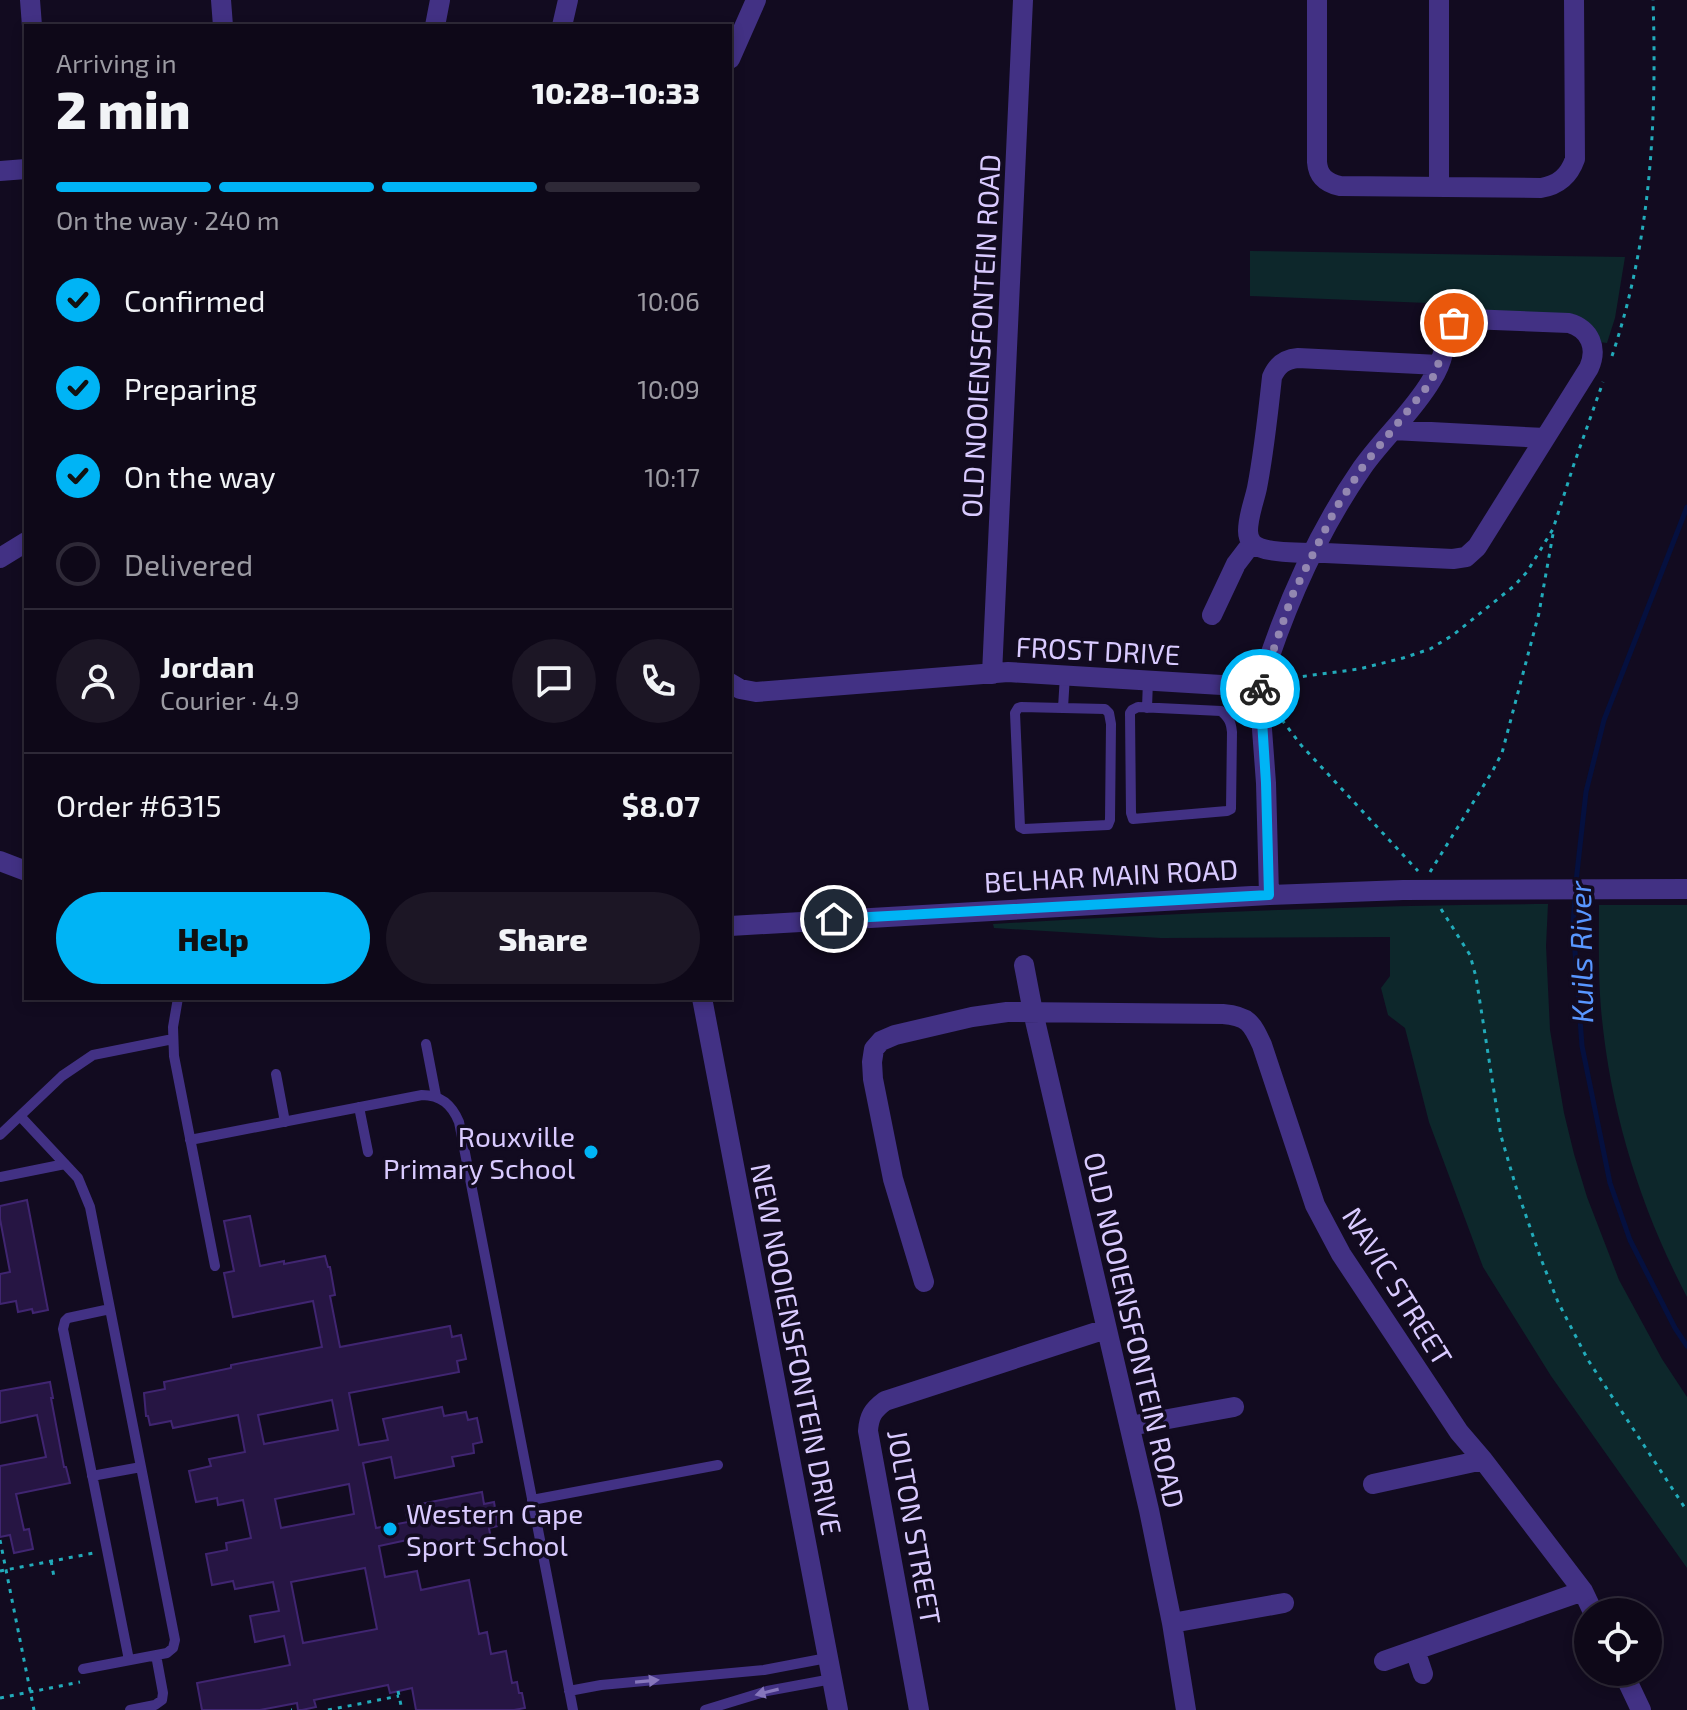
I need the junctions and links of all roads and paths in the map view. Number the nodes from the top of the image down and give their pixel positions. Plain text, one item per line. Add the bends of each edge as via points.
1 (30, 0) edge
2 (221, 0) edge
3 (440, 0) edge
4 (568, 0) edge
5 (756, 0) edge
6 (1023, 0) edge
7 (1317, 0) edge
8 (1439, 0) edge
9 (1574, 0) edge
10 (32, 24) edge
11 (223, 24) edge
12 (435, 24) edge
13 (562, 24) edge
14 (732, 54) edge
15 (24, 169) edge
16 (0, 171) edge
17 (1439, 187) junction
18 (1439, 365) junction
19 (1393, 430) junction
20 (1545, 438) junction
21 (1553, 529) dead end
22 (24, 543) edge
23 (1252, 543) junction
24 (1312, 553) junction
25 (0, 558) edge
26 (1212, 615) dead end
27 (992, 674) junction
28 (1065, 675) junction
29 (1148, 680) junction
30 (732, 684) edge
31 (1260, 696) junction
32 (1063, 708) junction
33 (1147, 708) junction
34 (0, 861) edge
35 (24, 870) edge
36 (1687, 889) edge
37 (1269, 895) junction
38 (1437, 903) dead end
39 (732, 926) edge
40 (1024, 965) dead end
41 (178, 1000) edge
42 (702, 1000) edge
43 (1033, 1012) junction
44 (173, 1039) junction
45 (426, 1044) dead end
46 (276, 1074) dead end
47 (436, 1096) junction
48 (359, 1107) junction
49 (20, 1116) junction
50 (285, 1122) junction
51 (0, 1135) edge
52 (190, 1140) junction
53 (368, 1152) dead end
54 (65, 1164) junction
55 (0, 1177) edge
56 (215, 1266) dead end
57 (924, 1282) dead end
58 (110, 1309) junction
59 (1106, 1329) junction
60 (1234, 1407) dead end
61 (1130, 1426) junction
62 (1483, 1460) junction
63 (718, 1465) dead end
64 (141, 1467) junction
65 (92, 1476) junction
66 (1373, 1484) dead end
67 (532, 1500) junction
68 (1687, 1511) edge
69 (0, 1540) edge
70 (107, 1550) junction
71 (51, 1561) junction
72 (6, 1570) junction
73 (0, 1571) edge
74 (54, 1577) dead end
75 (1583, 1591) junction
76 (1586, 1598) edge
77 (1284, 1603) dead end
78 (1172, 1623) junction
79 (1415, 1650) junction
80 (156, 1655) junction
81 (827, 1658) junction
82 (129, 1660) junction
83 (1384, 1661) dead end
84 (83, 1669) dead end
85 (1423, 1674) dead end
86 (832, 1679) junction
87 (1630, 1686) edge
88 (569, 1691) junction
89 (34, 1710) edge
90 (130, 1710) edge
91 (328, 1710) edge
92 (402, 1710) edge
93 (573, 1710) edge
94 (705, 1710) edge
95 (838, 1710) edge
96 (919, 1710) edge
97 (1186, 1710) edge
98 (1641, 1710) edge

1 - 10 street
2 - 11 street
3 - 12 street
4 - 13 street
5 - 14 street
6 - 27 street, OLD NOOIENSFONTEIN ROAD
7 - 17 street via 1321,176 1340,186
8 - 17 street
9 - 17 street via 1575,159 1567,175 1541,188
15 - 16 street
18 - 19 street
18 - 20 street via 1447,332 1464,319 1569,323 1582,329 1593,347 1592,361
18 - 23 street via 1298,358 1277,367 1251,508
19 - 20 street
19 - 24 street via 1364,465
20 - 24 street via 1466,557
21 - 31 path via 1539,613 1502,753 1426,877
22 - 25 street
23 - 24 street
23 - 26 street
24 - 31 street via 1292,596
27 - 28 street, FROST DRIVE
27 - 30 street, FROST DRIVE via 756,692
28 - 29 street, FROST DRIVE
28 - 32 lane
29 - 31 street, FROST DRIVE via 1238,686
29 - 33 lane
31 - 37 street
32 - 32 lane via 1016,710 1019,824 1024,829 1109,823 1109,713
33 - 33 lane via 1130,713 1133,819 1230,810 1229,718 1221,711
34 - 35 street
36 - 37 street, BELHAR MAIN ROAD
37 - 39 street, BELHAR MAIN ROAD
38 - 68 path via 1470,955 1501,1136 1558,1302 1588,1360
40 - 43 street, OLD NOOIENSFONTEIN ROAD
41 - 44 lane
42 - 81 street, NEW NOOIENSFONTEIN DRIVE
43 - 57 street, NAVIC STREET via 972,1017 895,1035 874,1049 873,1079 893,1179
43 - 59 street, OLD NOOIENSFONTEIN ROAD
43 - 62 street, NAVIC STREET via 1239,1015 1251,1026 1326,1227 1459,1432
44 - 49 lane via 93,1055
44 - 52 lane
45 - 47 lane
46 - 50 lane
47 - 48 lane
47 - 67 lane via 452,1107 459,1122
48 - 50 lane
48 - 53 lane
49 - 51 lane
49 - 54 lane
50 - 52 lane
52 - 56 lane
54 - 55 lane
54 - 58 lane via 86,1195
58 - 64 lane
58 - 65 lane via 72,1316 64,1324
59 - 61 street, OLD NOOIENSFONTEIN ROAD
59 - 96 street, JOLTON STREET via 885,1401 873,1410 868,1431
60 - 61 street
61 - 78 street, OLD NOOIENSFONTEIN ROAD
62 - 66 street
62 - 75 street, NAVIC STREET
63 - 67 lane
64 - 65 lane
64 - 80 lane via 175,1640 170,1651
65 - 70 lane
67 - 88 lane
69 - 72 path
70 - 71 path
70 - 82 lane
71 - 72 path
71 - 74 path
72 - 73 path
72 - 89 path
75 - 76 street, NAVIC STREET
75 - 79 street
77 - 78 street
78 - 97 street, OLD NOOIENSFONTEIN ROAD
79 - 83 street
79 - 85 street
80 - 82 lane
80 - 90 lane via 162,1700
81 - 86 street, NEW NOOIENSFONTEIN DRIVE
88 -> 81 lane
82 - 84 lane
86 -> 94 lane
86 - 95 street, NEW NOOIENSFONTEIN DRIVE
87 - 98 street
88 - 93 lane
91 - 92 path via 399,1693

